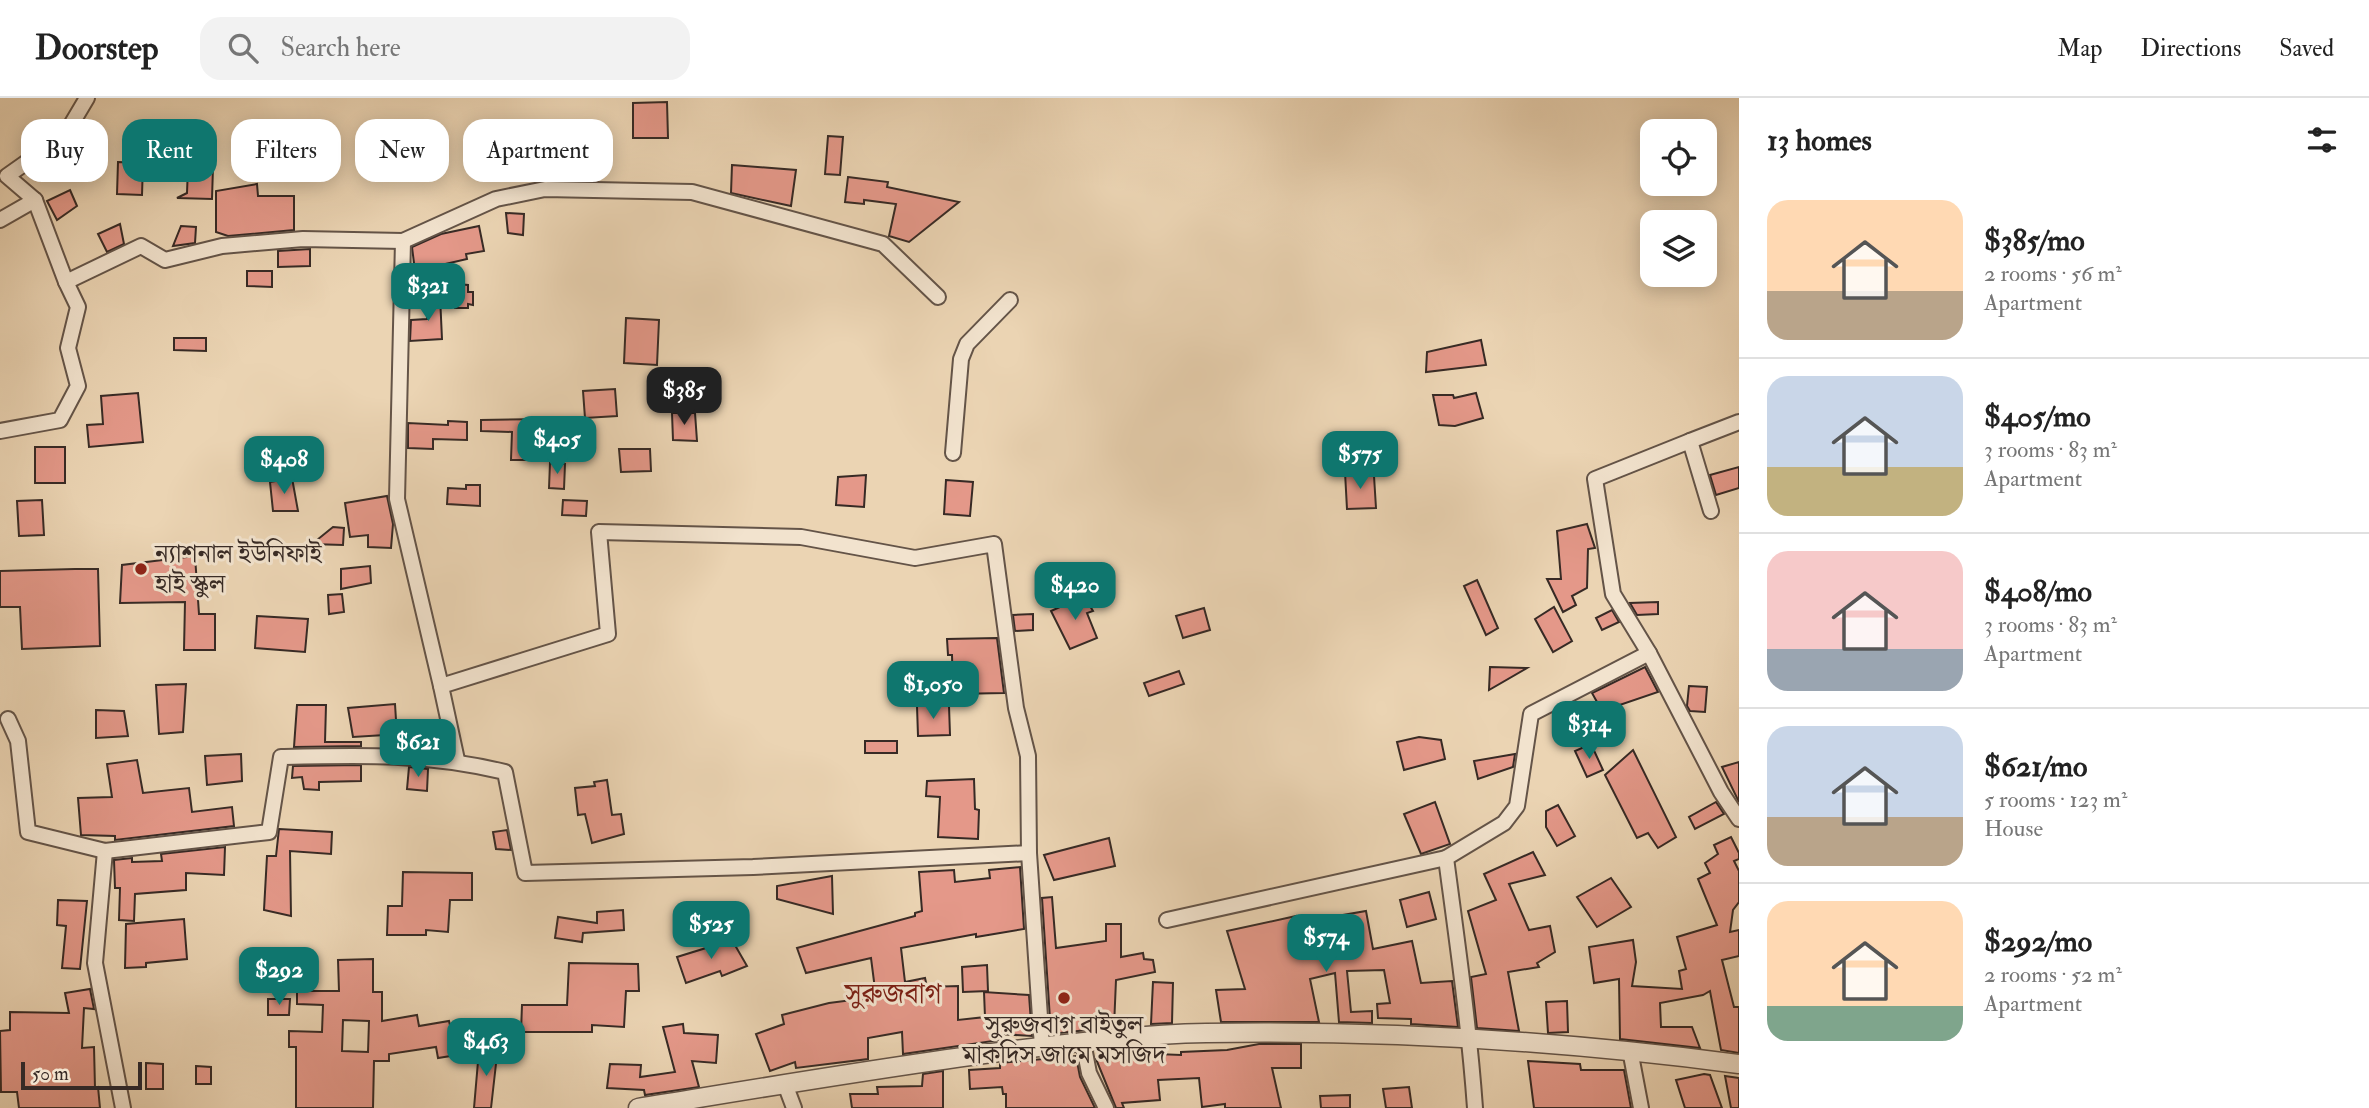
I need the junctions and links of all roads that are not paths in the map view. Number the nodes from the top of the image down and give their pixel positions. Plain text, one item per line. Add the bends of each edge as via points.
1 (87, 98) edge
2 (35, 200) junction
3 (0, 220) edge
4 (403, 241) junction
5 (66, 282) junction
6 (938, 297) dead end
7 (1010, 300) dead end
8 (1739, 422) edge
9 (0, 430) edge
10 (1690, 441) junction
11 (953, 453) dead end
12 (1711, 511) dead end
13 (1649, 653) junction
14 (440, 686) junction
15 (8, 719) dead end
16 (457, 760) junction
17 (1739, 819) edge
18 (105, 851) junction
19 (1029, 853) junction
20 (1446, 858) junction
21 (1167, 920) dead end
22 (1470, 1039) junction
23 (1083, 1042) junction
24 (1042, 1046) junction
25 (1630, 1050) junction
26 (1739, 1064) edge
27 (785, 1084) junction
28 (123, 1108) edge
29 (638, 1108) edge
30 (794, 1108) edge
31 (1106, 1108) edge
32 (1475, 1108) edge
33 (1641, 1108) edge

1 - 2 street via 65,135 7,176
2 - 3 street
2 - 5 street
4 - 5 street via 290,240 222,246 165,260 141,246
4 - 6 street via 496,198 545,189 692,192 883,244
4 - 14 street via 397,499
5 - 9 street via 78,307 68,348 78,386 61,420
7 - 11 street via 967,344 958,377
8 - 10 street
10 - 12 street
10 - 13 street via 1595,478 1613,594
13 - 17 street
13 - 20 street via 1531,714 1517,806 1504,823
14 - 16 street
14 - 19 street via 608,634 599,532 801,537 915,558 994,544 1016,708 1028,756
15 - 18 street via 18,740 28,832
16 - 18 street via 373,755 281,757 270,832
16 - 19 street via 505,772 525,873
18 - 28 street via 96,964
19 - 24 street
20 - 21 street
20 - 22 street
22 - 23 street via 1205,1032
22 - 25 street
22 - 32 street
23 - 24 street
23 - 31 street via 1088,1073
24 - 27 street
25 - 26 street
25 - 33 street
27 - 29 street
27 - 30 street

